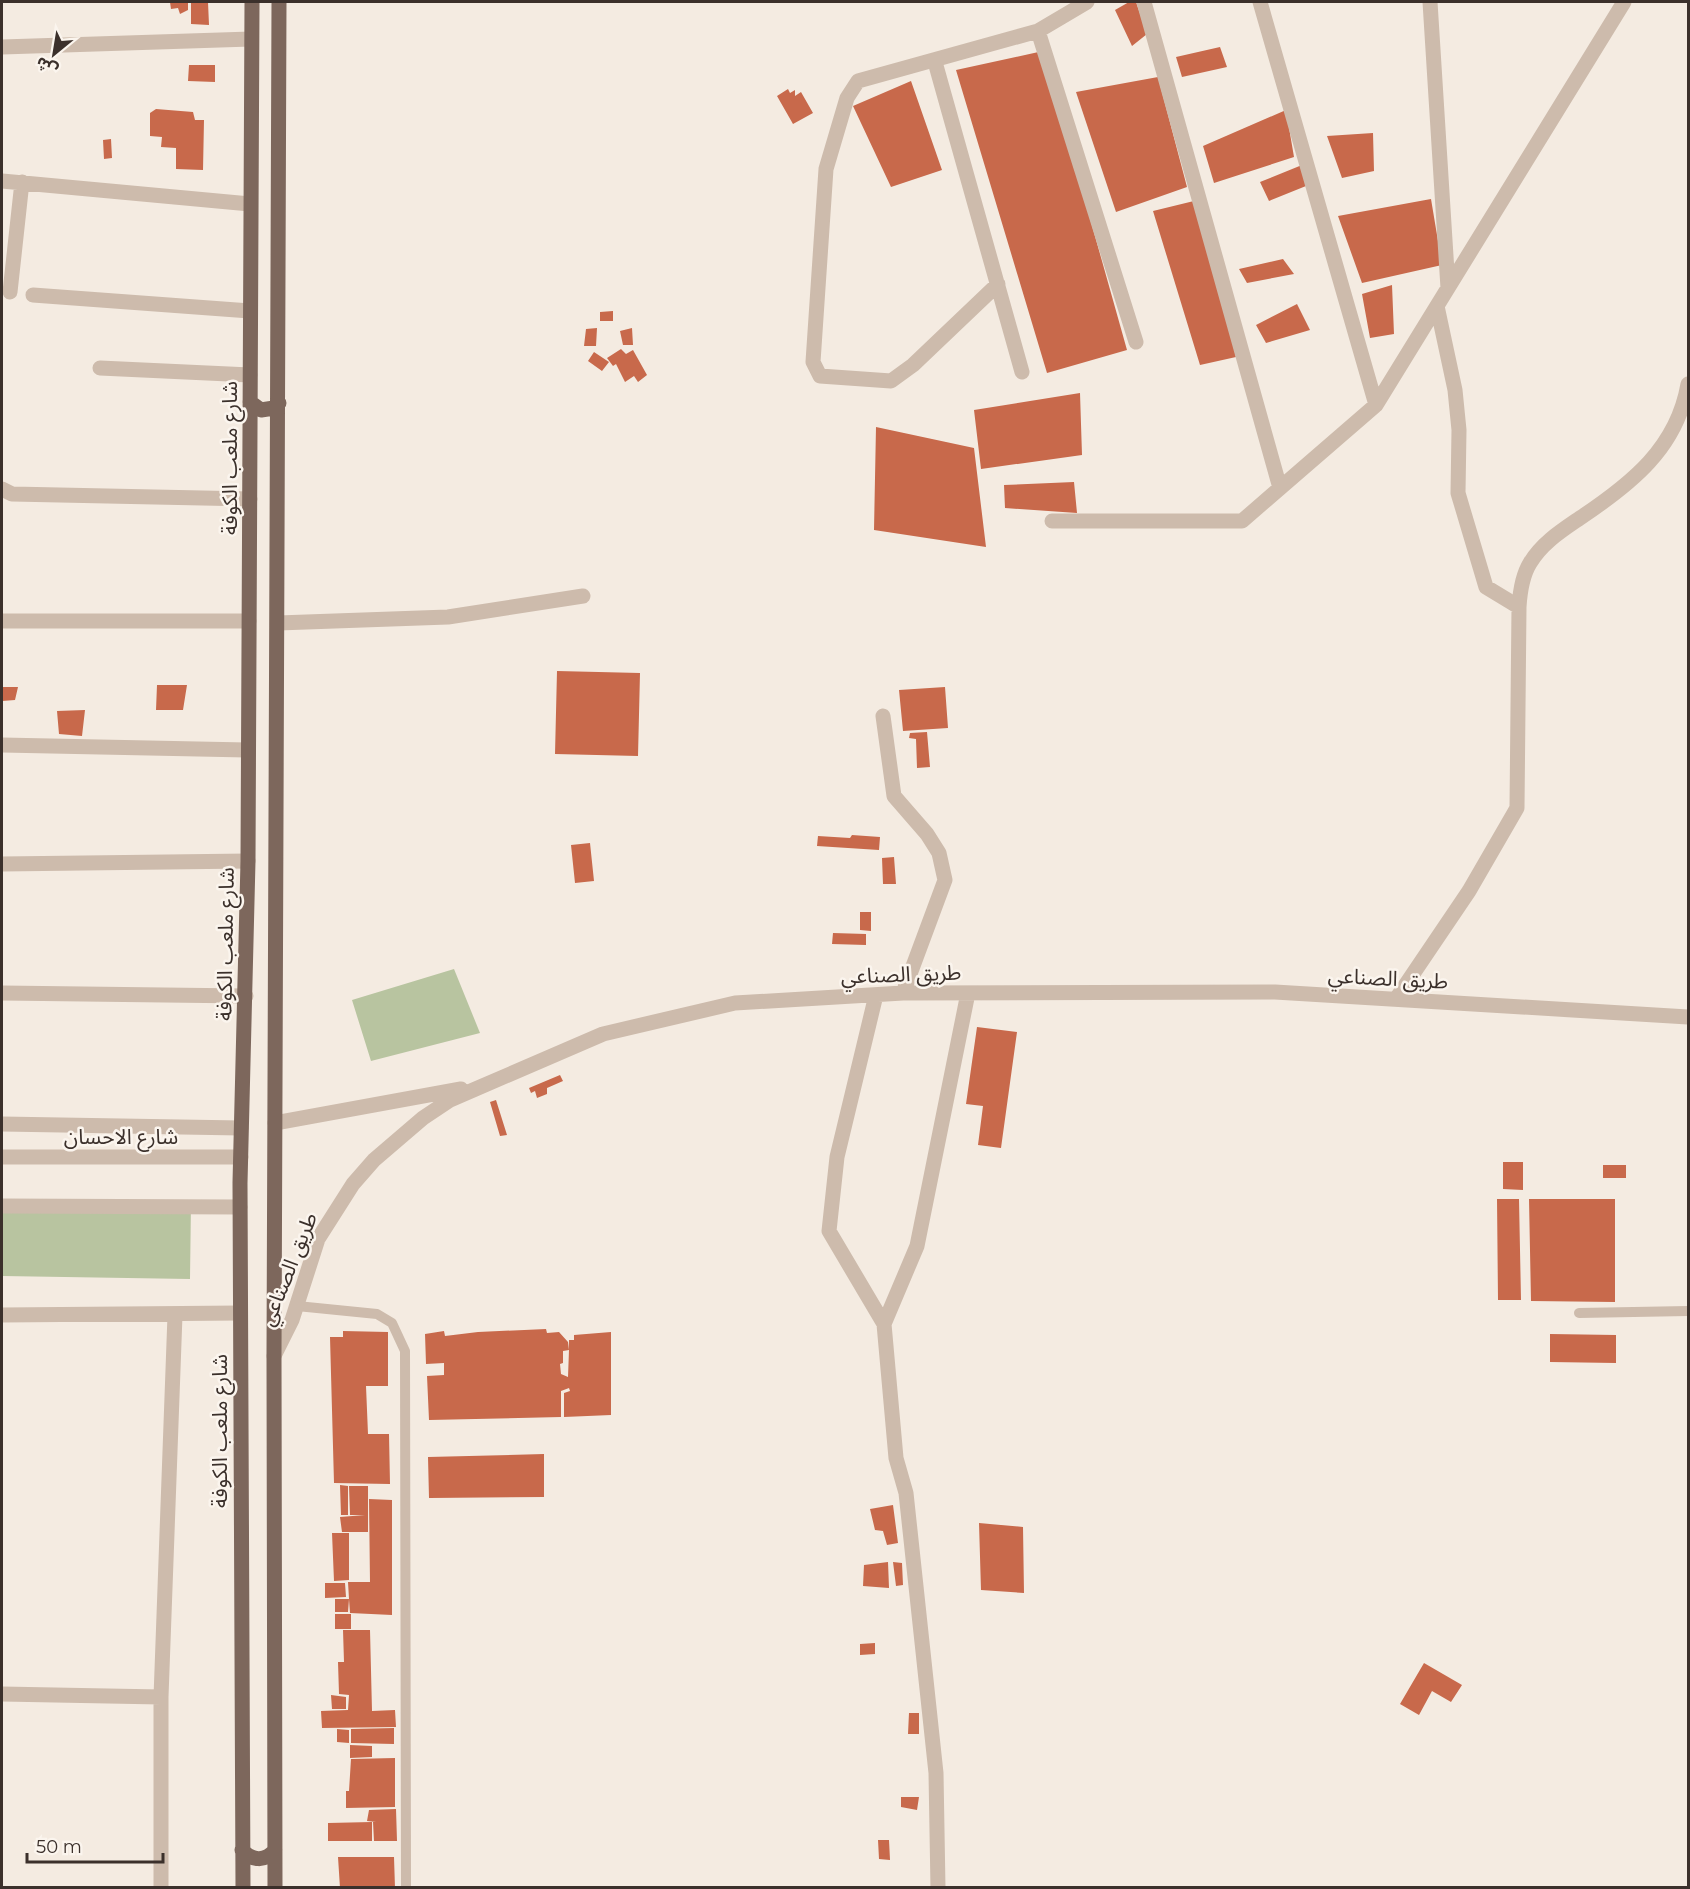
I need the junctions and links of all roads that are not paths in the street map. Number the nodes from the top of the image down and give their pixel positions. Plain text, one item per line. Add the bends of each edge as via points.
1 (252, 2) edge
2 (279, 2) edge
3 (1087, 2) edge
4 (1144, 2) edge
5 (1260, 2) edge
6 (1430, 2) edge
7 (1624, 2) edge
8 (1038, 31) junction
9 (251, 39) junction
10 (2, 47) edge
11 (935, 62) junction
12 (2, 181) edge
13 (22, 182) junction
14 (250, 204) junction
15 (998, 284) junction
16 (1448, 288) junction
17 (10, 292) dead end
18 (33, 295) dead end
19 (1437, 306) junction
20 (250, 311) junction
21 (1136, 342) dead end
22 (100, 368) dead end
23 (1022, 372) dead end
24 (250, 375) junction
25 (1689, 384) edge
26 (250, 402) junction
27 (279, 403) junction
28 (1376, 405) junction
29 (279, 434) junction
30 (250, 435) junction
31 (1280, 488) junction
32 (2, 489) edge
33 (250, 499) junction
34 (1052, 521) dead end
35 (583, 596) dead end
36 (1519, 607) junction
37 (2, 621) edge
38 (249, 621) junction
39 (278, 623) junction
40 (883, 716) dead end
41 (2, 745) edge
42 (247, 750) junction
43 (248, 861) junction
44 (2, 864) edge
45 (2, 993) edge
46 (903, 993) junction
47 (968, 993) junction
48 (876, 995) junction
49 (246, 996) junction
50 (1396, 999) junction
51 (1689, 1017) edge
52 (479, 1086) junction
53 (275, 1123) junction
54 (2, 1124) edge
55 (241, 1128) junction
56 (2, 1157) edge
57 (241, 1157) junction
58 (2, 1206) edge
59 (240, 1207) junction
60 (297, 1306) junction
61 (1689, 1311) edge
62 (240, 1313) junction
63 (1579, 1313) dead end
64 (2, 1315) edge
65 (175, 1315) junction
66 (884, 1324) junction
67 (274, 1356) junction
68 (2, 1694) edge
69 (161, 1697) junction
70 (242, 1850) junction
71 (275, 1850) junction
72 (161, 1887) edge
73 (243, 1887) edge
74 (275, 1887) edge
75 (406, 1887) edge
76 (938, 1887) edge

1 - 9 main road, شارع ملعب الكوفة
2 - 27 main road
3 - 8 street
4 - 31 street
5 - 28 street
6 - 16 street
7 - 16 street
8 - 11 street
8 - 21 street
9 - 10 street
9 - 14 main road, شارع ملعب الكوفة
11 - 15 street
11 - 15 street via 858,81 847,98 826,169 813,362 820,376 891,381
12 - 13 street
13 - 14 street
13 - 17 street
14 - 20 main road, شارع ملعب الكوفة
15 - 23 street
16 - 19 street
18 - 20 street
19 - 28 street
19 - 36 street via 1455,390 1458,493 1486,587
20 - 24 main road, شارع ملعب الكوفة
22 - 24 street
24 - 26 main road, شارع ملعب الكوفة
25 - 36 street via 1678,419 1663,447 1643,471 1542,546 1521,584
26 - 27 main road via 268,411
26 - 30 main road, شارع ملعب الكوفة
27 - 29 main road
28 - 31 street
29 - 30 main road via 264,427
29 - 39 main road
30 - 33 main road, شارع ملعب الكوفة
31 - 34 street via 1242,521
32 - 33 street via 12,494
33 - 38 main road, شارع ملعب الكوفة
35 - 39 street via 448,617
36 - 50 street via 1517,808 1468,891
37 - 38 street
38 - 42 main road, شارع ملعب الكوفة
39 - 53 main road
40 - 46 street via 894,796 939,853 945,880
41 - 42 street
42 - 43 main road, شارع ملعب الكوفة
43 - 44 street
43 - 49 main road, شارع ملعب الكوفة
45 - 49 street
46 - 47 street, طريق الصناعي
46 - 48 street, طريق الصناعي
47 - 50 street, طريق الصناعي via 1275,992
47 - 66 street via 917,1246
48 - 52 street, طريق الصناعي via 735,1003 603,1034
48 - 66 street via 837,1157 829,1231
49 - 55 main road, شارع ملعب الكوفة
50 - 51 street, طريق الصناعي
52 - 53 street
52 - 60 street, طريق الصناعي via 423,1118 374,1160 353,1184 318,1239
53 - 67 main road
54 - 55 street
55 - 57 main road, شارع ملعب الكوفة
56 - 57 street, شارع الاحسان
57 - 59 main road, شارع ملعب الكوفة
58 - 59 street
59 - 62 main road, شارع ملعب الكوفة
60 - 67 street, طريق الصناعي
60 - 75 lane via 377,1314 392,1323 405,1351
61 - 63 lane
62 - 65 street
62 - 70 main road, شارع ملعب الكوفة
64 - 65 street
65 - 69 street
66 - 76 street via 896,1458 906,1492 936,1773
67 - 71 main road
68 - 69 street
69 - 72 street
70 - 71 main road via 259,1859
70 - 73 main road, شارع ملعب الكوفة
71 - 74 main road

